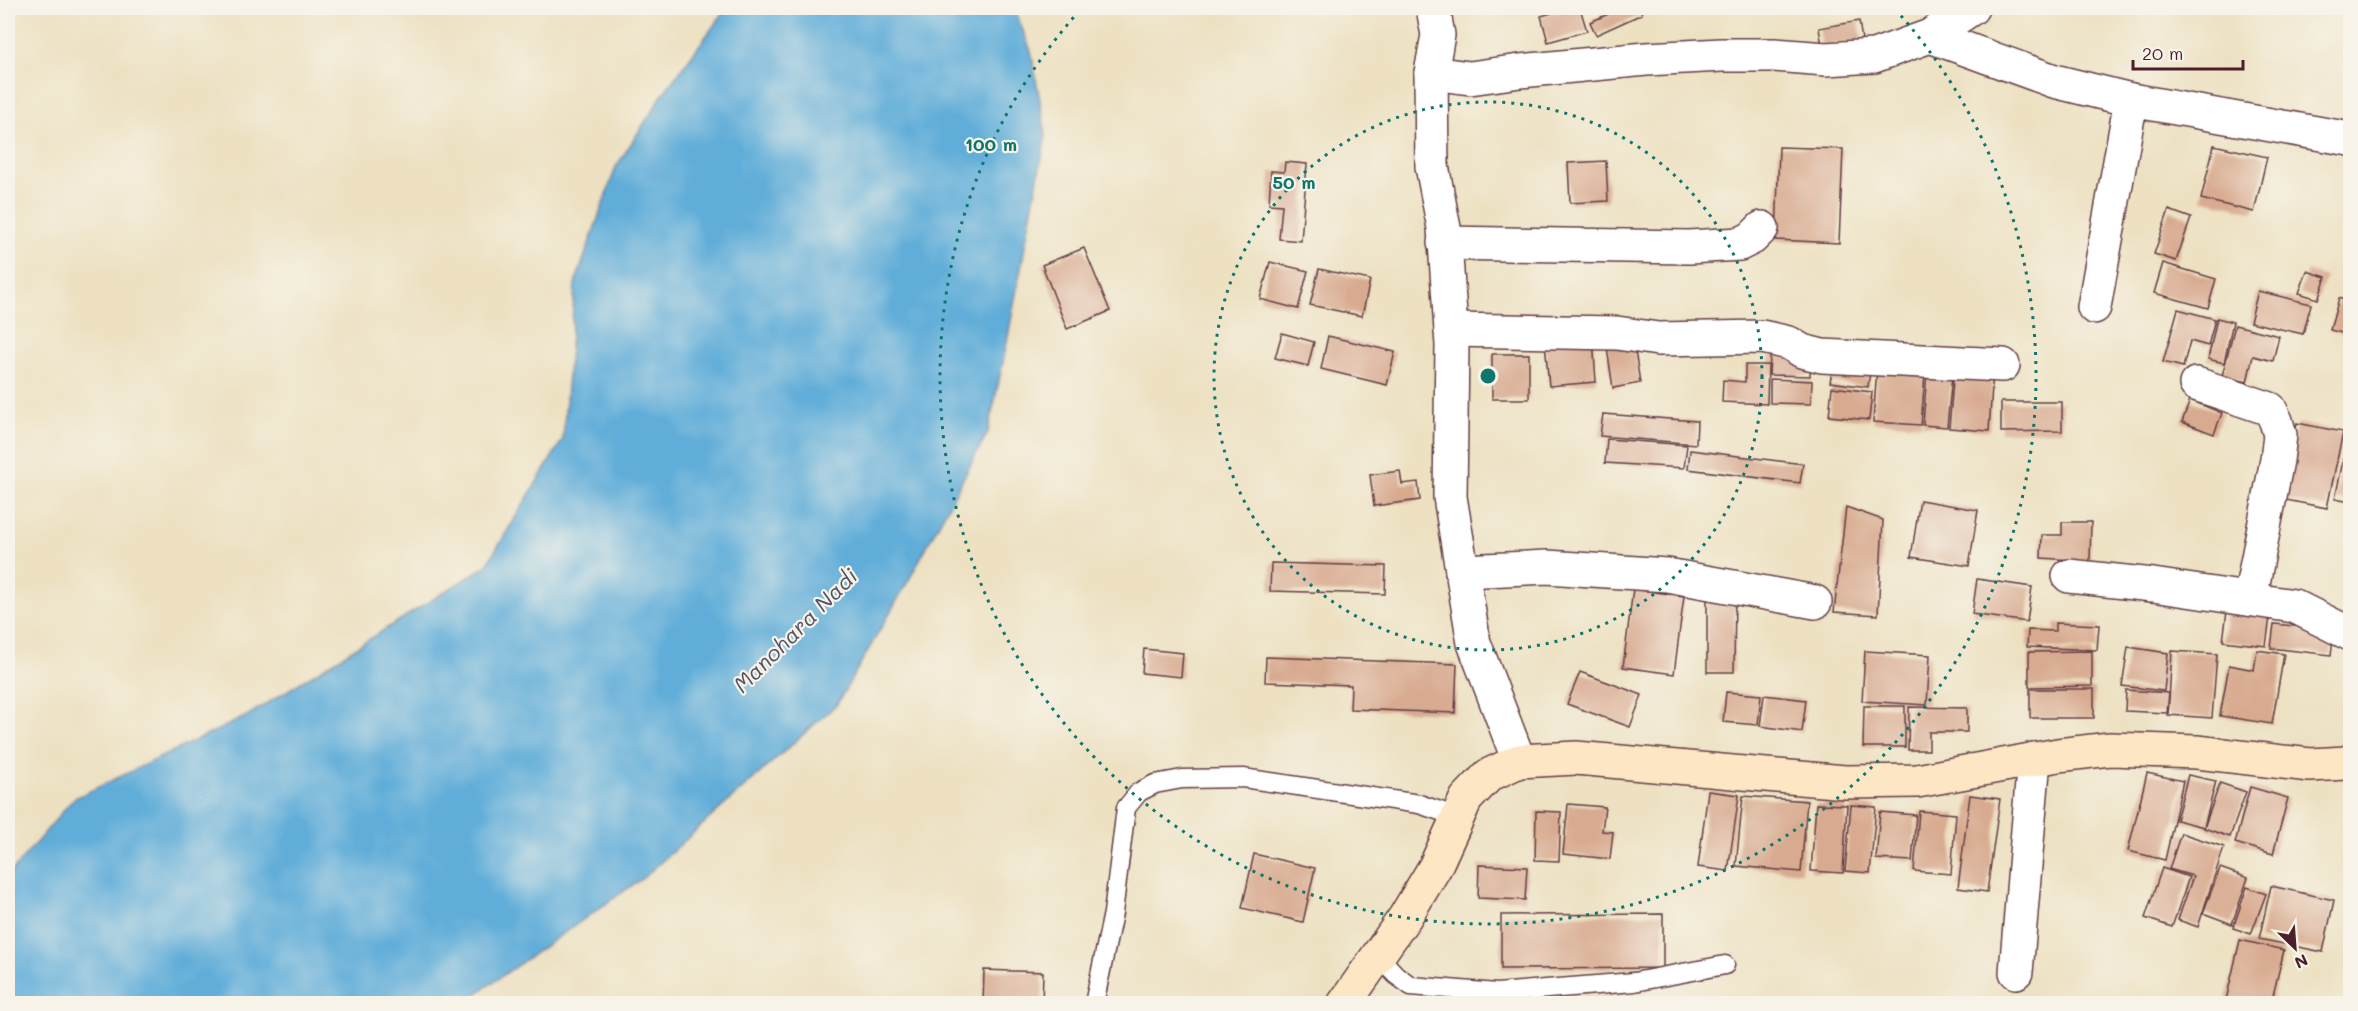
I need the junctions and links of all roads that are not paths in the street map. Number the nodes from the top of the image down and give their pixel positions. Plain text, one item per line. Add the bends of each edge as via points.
1 (1433, 8) edge
2 (1972, 8) edge
3 (1930, 36) junction
4 (1431, 73) junction
5 (2131, 100) junction
6 (2350, 139) edge
7 (1762, 228) dead end
8 (1444, 243) junction
9 (2094, 307) dead end
10 (1451, 330) junction
11 (2003, 365) dead end
12 (2196, 384) dead end
13 (1462, 571) junction
14 (2069, 576) dead end
15 (2250, 599) junction
16 (1815, 602) dead end
17 (2350, 634) edge
18 (2034, 759) junction
19 (1519, 760) junction
20 (2350, 761) edge
21 (1458, 817) junction
22 (1378, 956) junction
23 (1725, 966) dead end
24 (2016, 972) dead end
25 (1094, 1004) edge
26 (1344, 1004) edge

1 - 4 street via 1438,35
2 - 3 street
3 - 4 street via 1874,56 1826,59 1722,55 1470,78
3 - 5 street via 2054,81
4 - 8 street via 1432,166
5 - 6 street
5 - 9 street
7 - 8 street via 1748,241 1724,246
8 - 10 street
10 - 11 street via 1617,333 1658,339 1762,337 1822,356
10 - 13 street via 1450,497
12 - 15 street via 2270,409 2280,435
13 - 16 street via 1547,567 1667,575
13 - 19 street via 1474,643
14 - 15 street
15 - 17 street via 2295,606
18 - 19 street via 1917,781 1857,782 1576,758
18 - 20 street via 2110,749 2197,752 2310,765
18 - 24 street
19 - 21 street via 1489,775 1466,799
21 - 22 street via 1435,867
21 - 25 lane via 1419,804 1243,778 1182,779 1155,784 1139,792 1126,808 1113,913
22 - 23 lane via 1411,986 1497,993 1634,982
22 - 26 street

